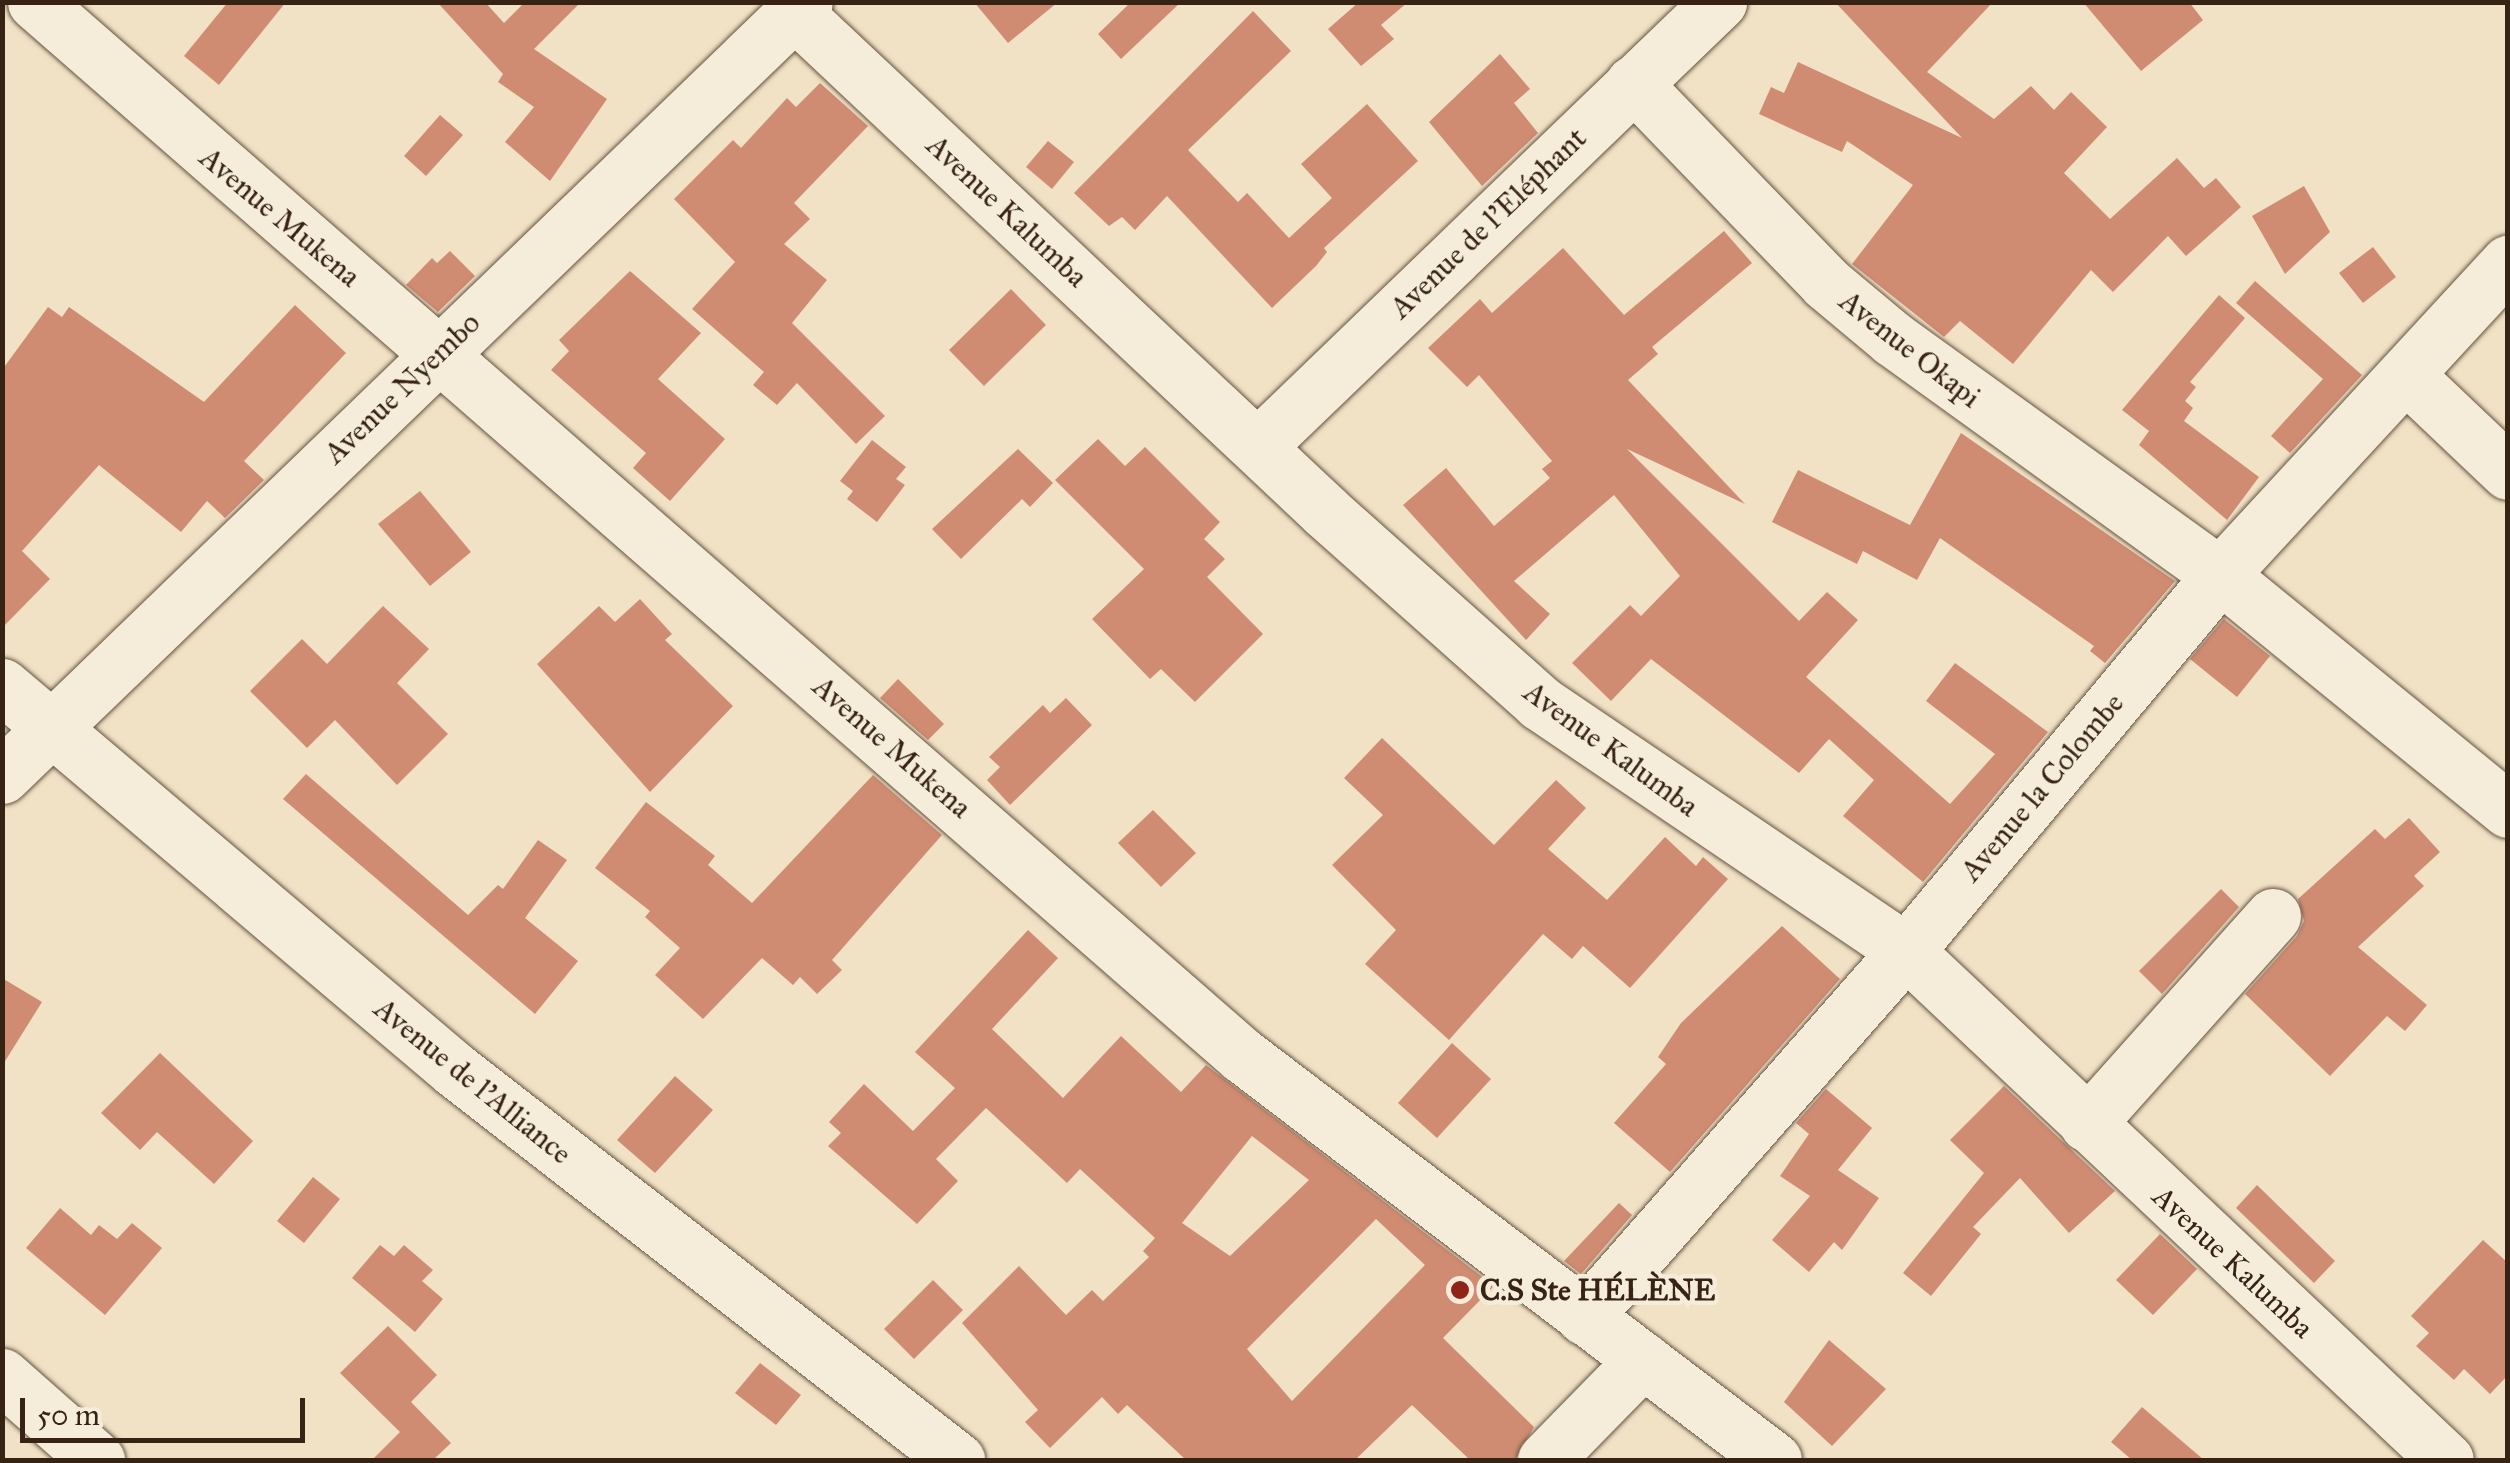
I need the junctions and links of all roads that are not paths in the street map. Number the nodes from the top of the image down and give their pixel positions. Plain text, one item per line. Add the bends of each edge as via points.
1 (35, 2) edge
2 (1719, 2) edge
3 (800, 7) edge
4 (1633, 83) junction
5 (2508, 263) edge
6 (441, 350) junction
7 (2408, 377) junction
8 (1259, 445) junction
9 (2508, 472) edge
10 (2220, 575) junction
11 (2, 686) edge
12 (52, 726) junction
13 (2, 776) edge
14 (2508, 810) edge
15 (2273, 916) dead end
16 (1906, 950) junction
17 (2087, 1124) junction
18 (1584, 1317) junction
19 (1644, 1360) junction
20 (2, 1376) edge
21 (98, 1460) edge
22 (956, 1460) edge
23 (1545, 1460) edge
24 (1774, 1460) edge
25 (2446, 1460) edge

1 - 6 street, Avenue Mukena
2 - 4 street, Avenue de l'Eléphant
3 - 6 street, Avenue Nyembo
3 - 8 street, Avenue Kalumba
4 - 8 street, Avenue de l'Eléphant
4 - 10 street, Avenue Okapi via 1826,284 1952,385
5 - 7 street, Avenue la Colombe
6 - 12 street, Avenue Nyembo
6 - 18 street, Avenue Mukena via 1243,1056
7 - 9 street
7 - 10 street, Avenue la Colombe
8 - 16 street, Avenue Kalumba via 1568,726 1822,888
10 - 14 street, Avenue Okapi
10 - 16 street, Avenue la Colombe
11 - 12 street, Avenue de l'Alliance
12 - 13 street, Avenue Nyembo
12 - 22 street, Avenue de l'Alliance via 455,1070
15 - 17 street
16 - 17 street, Avenue Kalumba
16 - 18 street, Avenue la Colombe
17 - 25 street, Avenue Kalumba
18 - 19 street, Avenue Mukena
19 - 23 street
19 - 24 street, Avenue Mukena
20 - 21 street

